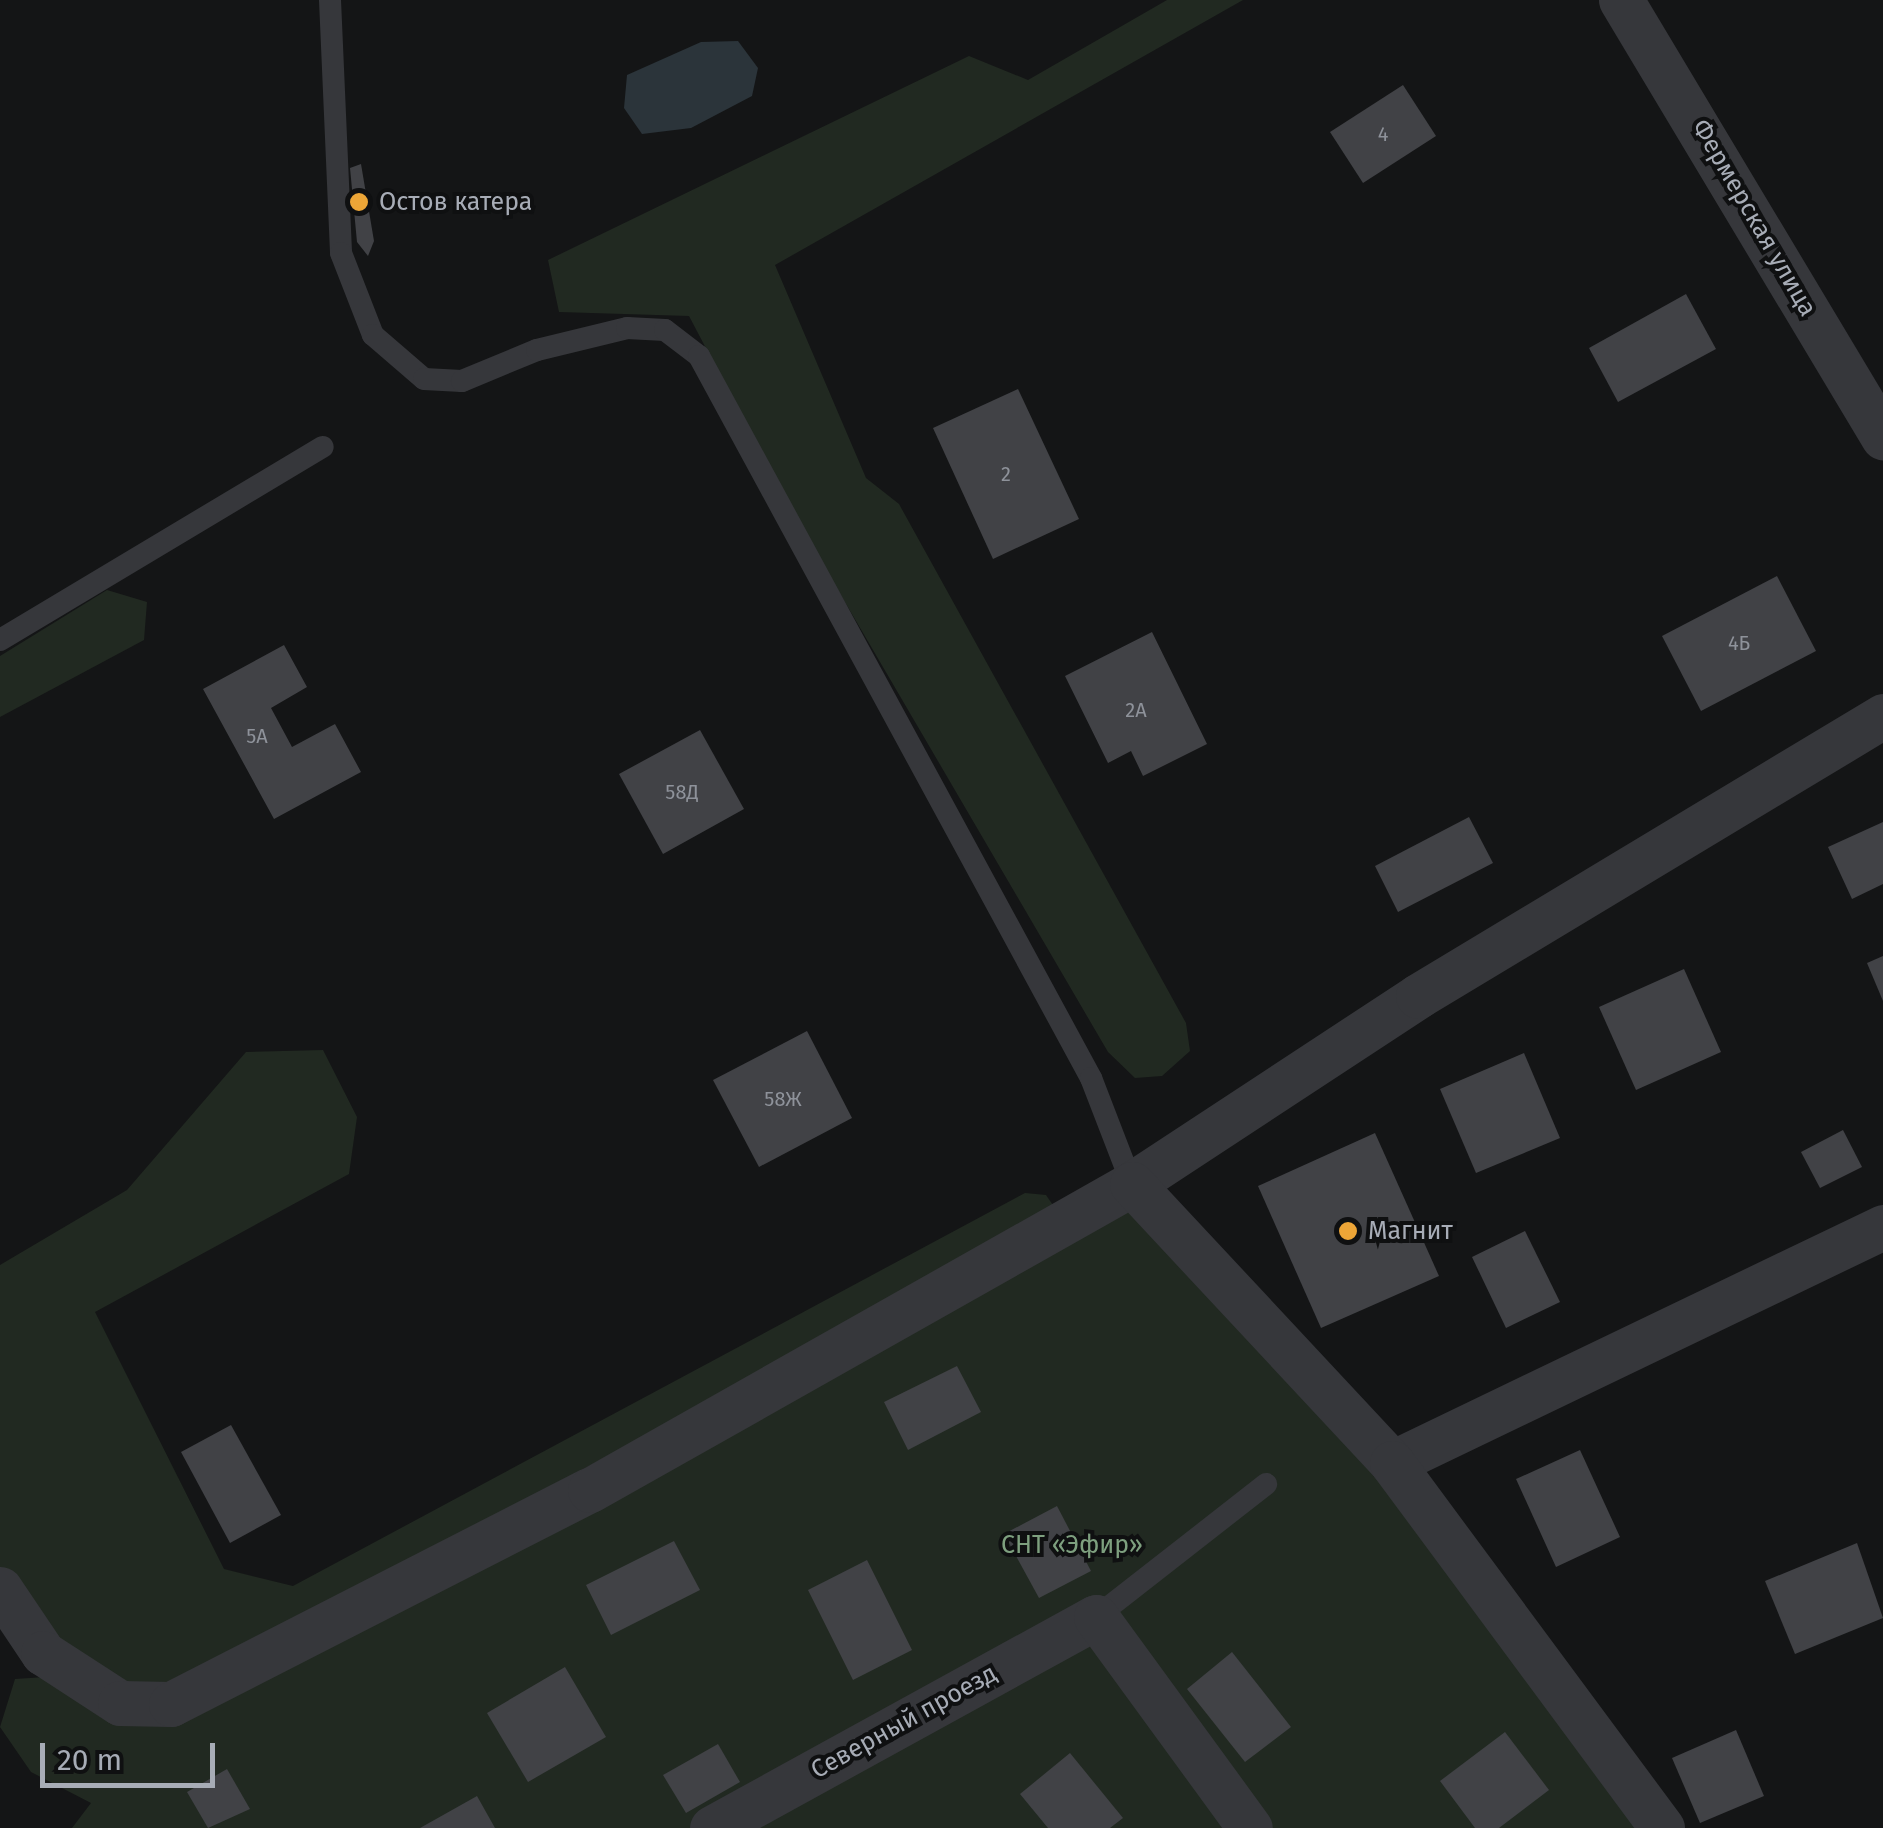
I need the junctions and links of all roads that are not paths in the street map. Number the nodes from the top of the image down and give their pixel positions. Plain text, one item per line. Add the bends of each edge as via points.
1 (330, 0) edge
2 (1621, 0) edge
3 (1883, 438) edge
4 (324, 447) dead end
5 (0, 640) edge
6 (1883, 716) edge
7 (1132, 1184) junction
8 (1883, 1226) edge
9 (1392, 1462) junction
10 (1266, 1484) dead end
11 (0, 1589) edge
12 (1096, 1617) junction
13 (712, 1828) edge
14 (1250, 1828) edge
15 (1662, 1828) edge

1 - 7 lane via 341,253 373,336 424,379 462,381 537,350 627,328 665,330 699,356 1091,1078
2 - 3 street, Фермерская улица
4 - 5 lane
6 - 7 street via 1418,996
7 - 9 street
7 - 11 street via 590,1490 171,1704 120,1703 44,1652
8 - 9 street
9 - 15 street
10 - 12 lane
12 - 13 street, Северный проезд
12 - 14 street

